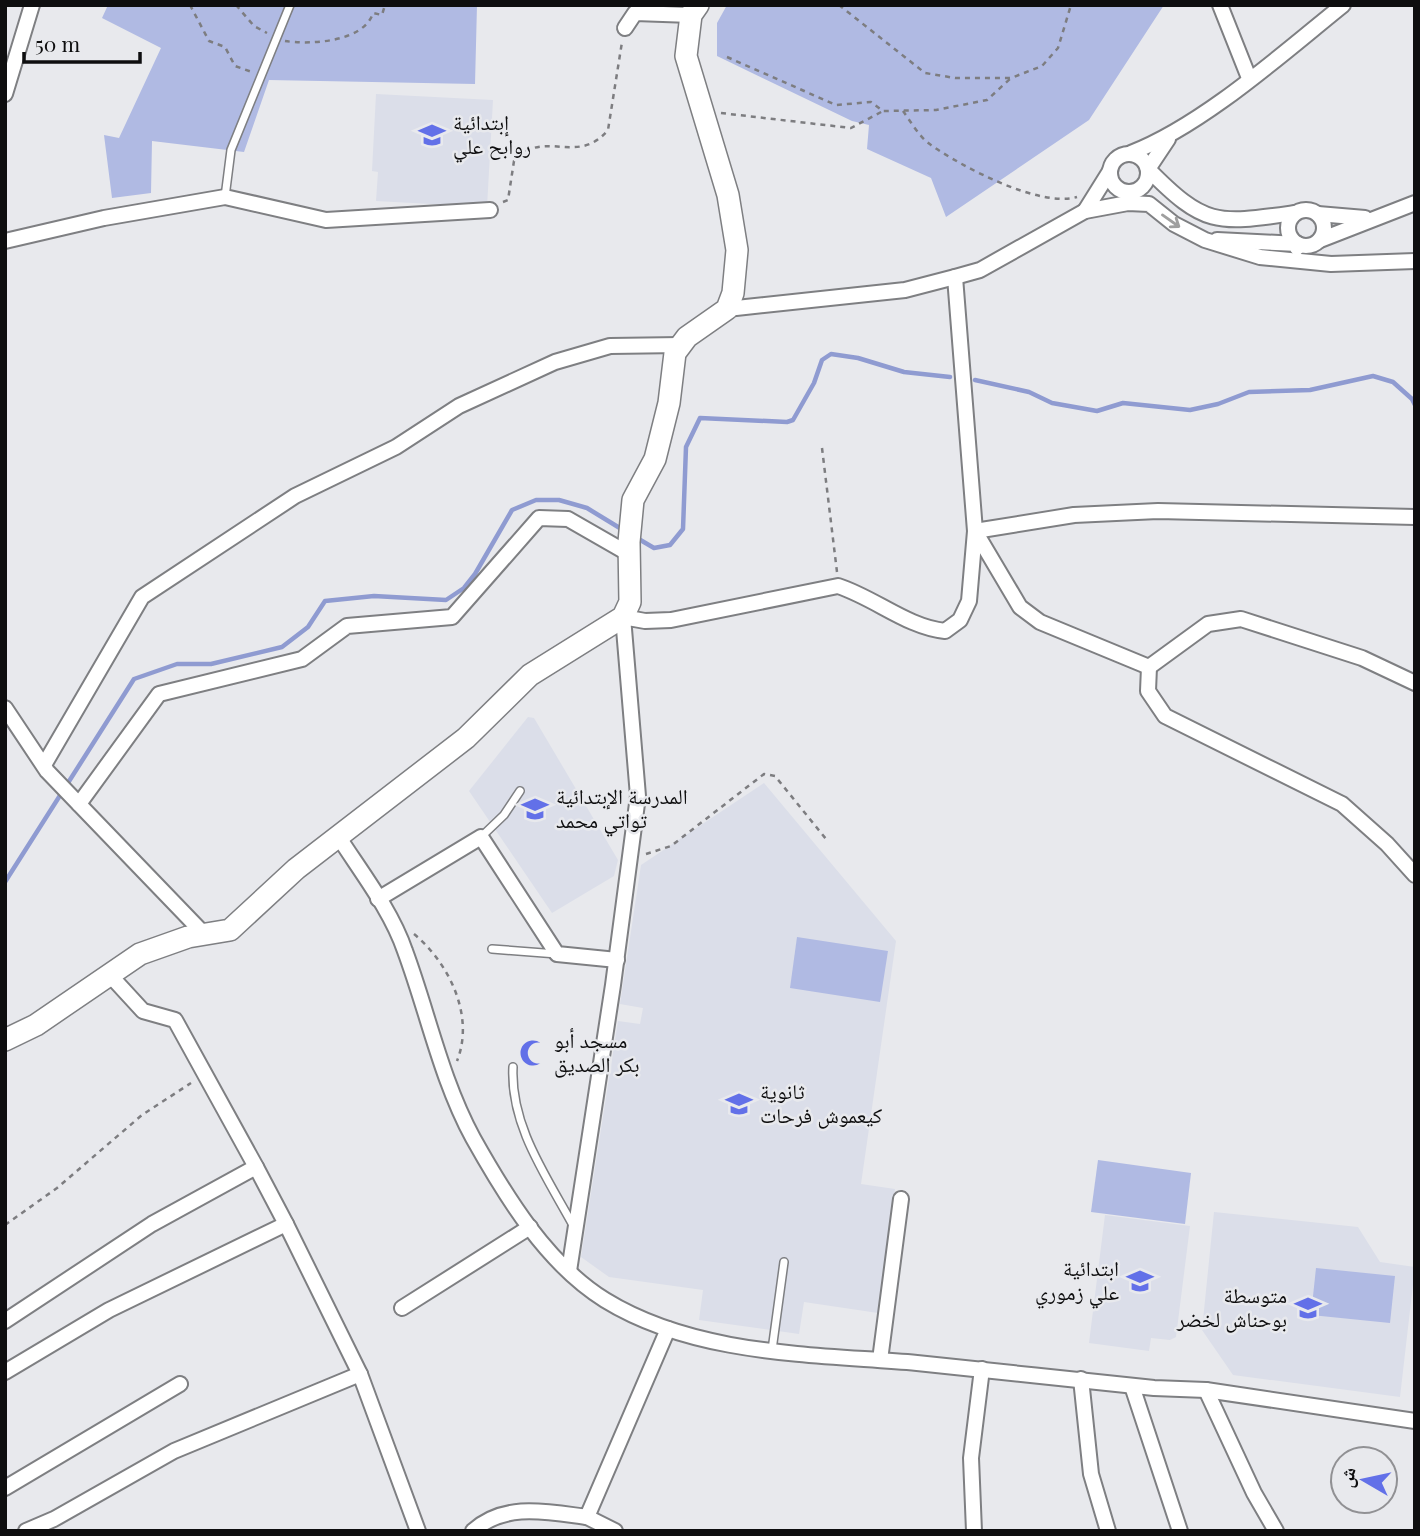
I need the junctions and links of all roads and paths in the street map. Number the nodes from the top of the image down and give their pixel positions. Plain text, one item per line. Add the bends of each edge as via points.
1 (32, 5) edge
2 (190, 5) edge
3 (236, 5) edge
4 (290, 5) edge
5 (385, 5) edge
6 (839, 5) edge
7 (1071, 5) edge
8 (1220, 5) edge
9 (1343, 5) edge
10 (694, 10) edge
11 (625, 28) joint
12 (276, 38) junction
13 (727, 57) dead end
14 (261, 75) junction
15 (1011, 78) junction
16 (1249, 78) junction
17 (5, 94) edge
18 (883, 111) junction
19 (903, 111) junction
20 (706, 119) junction
21 (1171, 136) junction
22 (1131, 153) junction
23 (1148, 169) junction
24 (1110, 171) junction
25 (1099, 190) junction
26 (1126, 191) junction
27 (225, 197) junction
28 (1415, 203) edge
29 (1149, 204) junction
30 (490, 210) joint
31 (1090, 210) junction
32 (1296, 214) junction
33 (1318, 214) junction
34 (1202, 215) junction
35 (1370, 218) junction
36 (1205, 240) junction
37 (1233, 240) junction
38 (1320, 240) junction
39 (5, 241) edge
40 (1298, 244) junction
41 (1260, 257) junction
42 (1415, 261) edge
43 (1294, 262) junction
44 (956, 277) junction
45 (727, 309) junction
46 (681, 345) junction
47 (822, 448) dead end
48 (1415, 517) edge
49 (975, 531) junction
50 (629, 540) junction
51 (838, 586) junction
52 (623, 617) junction
53 (1149, 667) junction
54 (1415, 683) edge
55 (5, 708) edge
56 (44, 765) junction
57 (520, 791) dead end
58 (70, 795) junction
59 (338, 836) junction
60 (481, 837) junction
61 (826, 839) dead end
62 (629, 860) junction
63 (1415, 875) edge
64 (377, 899) junction
65 (394, 928) junction
66 (204, 934) junction
67 (492, 949) dead end
68 (557, 954) junction
69 (617, 960) junction
70 (109, 974) junction
71 (5, 1040) edge
72 (513, 1067) dead end
73 (444, 1069) junction
74 (206, 1076) junction
75 (256, 1167) junction
76 (901, 1199) dead end
77 (286, 1224) junction
78 (5, 1225) edge
79 (530, 1227) junction
80 (576, 1230) junction
81 (784, 1262) dead end
82 (569, 1271) junction
83 (402, 1308) dead end
84 (5, 1321) edge
85 (668, 1329) junction
86 (772, 1350) junction
87 (880, 1360) junction
88 (982, 1369) junction
89 (5, 1373) edge
90 (360, 1374) junction
91 (1081, 1379) junction
92 (180, 1384) dead end
93 (1132, 1386) junction
94 (1206, 1390) junction
95 (1415, 1421) edge
96 (5, 1488) edge
97 (587, 1517) junction
98 (26, 1531) edge
99 (418, 1531) edge
100 (473, 1531) edge
101 (615, 1531) edge
102 (974, 1531) edge
103 (1108, 1531) edge
104 (1180, 1531) edge
105 (1276, 1531) edge

1 - 17 street
2 - 14 path via 209,41 225,47 235,66
3 - 12 path via 254,26
4 - 12 lane
5 - 12 path via 382,15 373,13 359,29 337,39 310,45
6 - 15 path via 925,73
7 - 15 path via 1058,48 1042,66
8 - 16 street
9 - 16 street
10 - 11 street via 635,13
10 - 20 main road via 686,56
11 - 30 path via 608,130 599,141 580,147 528,149 514,161 508,200
12 - 14 lane
13 - 18 path via 836,105 871,102
14 - 27 lane via 231,150
15 - 19 path via 987,100
16 - 21 street
18 - 19 path
18 - 20 path via 851,128 730,113
19 - 25 path via 928,144 1010,187 1066,200
20 - 45 main road via 729,195 737,250
21 - 22 street
21 - 23 street
22 - 23 street
22 - 24 street via 1115,160
23 - 26 street via 1146,182
23 - 34 street via 1180,201
24 - 25 street
24 - 26 street via 1113,183
25 - 31 street
26 - 29 street
26 - 31 street
27 - 30 street via 326,220
27 - 39 street
28 - 35 street
29 - 31 street
29 -> 36 street
31 - 44 street via 980,270
32 - 33 street via 1307,210
32 - 34 street via 1247,221
32 - 40 street via 1288,229
33 - 35 street
33 - 38 street via 1324,224
34 - 37 street
35 - 38 street
36 - 37 street
36 - 41 street
37 - 40 street
37 - 41 street
38 - 40 street via 1310,246
40 - 43 street
41 - 43 street
42 - 43 street
44 - 45 street via 905,290
44 - 49 street
45 - 46 main road
46 - 50 main road via 675,353 655,459 633,500
46 - 56 street via 610,346 555,362 459,406 396,447 295,496 142,597
47 - 51 path
48 - 49 street via 1158,511 1074,515
49 - 51 street via 969,601 960,620 945,631 926,629
49 - 53 street via 1020,607 1040,622
50 - 52 main road via 630,602
50 - 58 street via 568,519 539,518 452,617 347,626 302,659 159,694
51 - 52 street via 671,620
52 - 59 main road via 530,675 466,738
52 - 62 street via 638,796
53 - 54 street via 1208,624 1241,619 1362,658
53 - 63 street via 1148,691 1166,716 1342,804
55 - 56 street
56 - 58 street
57 - 60 lane
58 - 66 street
59 - 64 street
59 - 66 main road via 230,930
60 - 64 street
60 - 68 street
61 - 62 path via 775,776 764,774 671,846
62 - 69 street
64 - 65 street
65 - 73 street
65 - 73 path via 404,925 435,951 463,1008 460,1054 456,1064
66 - 70 main road via 140,954
67 - 68 lane
68 - 69 street
69 - 80 street
70 - 71 main road via 36,1025
70 - 74 street via 143,1012 175,1020
72 - 80 lane via 512,1091 538,1167
73 - 79 street via 474,1138
74 - 75 street
74 - 78 path via 176,1090 142,1115 57,1188
75 - 77 street
75 - 84 street via 152,1224
76 - 87 street
77 - 89 street via 109,1310
77 - 90 street
79 - 82 street
79 - 83 street
80 - 82 street
81 - 86 lane
82 - 85 street via 602,1298
85 - 86 street
85 - 97 street
86 - 87 street
87 - 88 street
88 - 91 street
88 - 102 street via 971,1458
90 - 98 street via 174,1451
90 - 99 street
91 - 93 street
91 - 103 street via 1091,1474
92 - 96 street
93 - 94 street
93 - 104 street
94 - 95 street
94 - 105 street
97 - 100 street via 508,1512 485,1520
97 - 101 street

